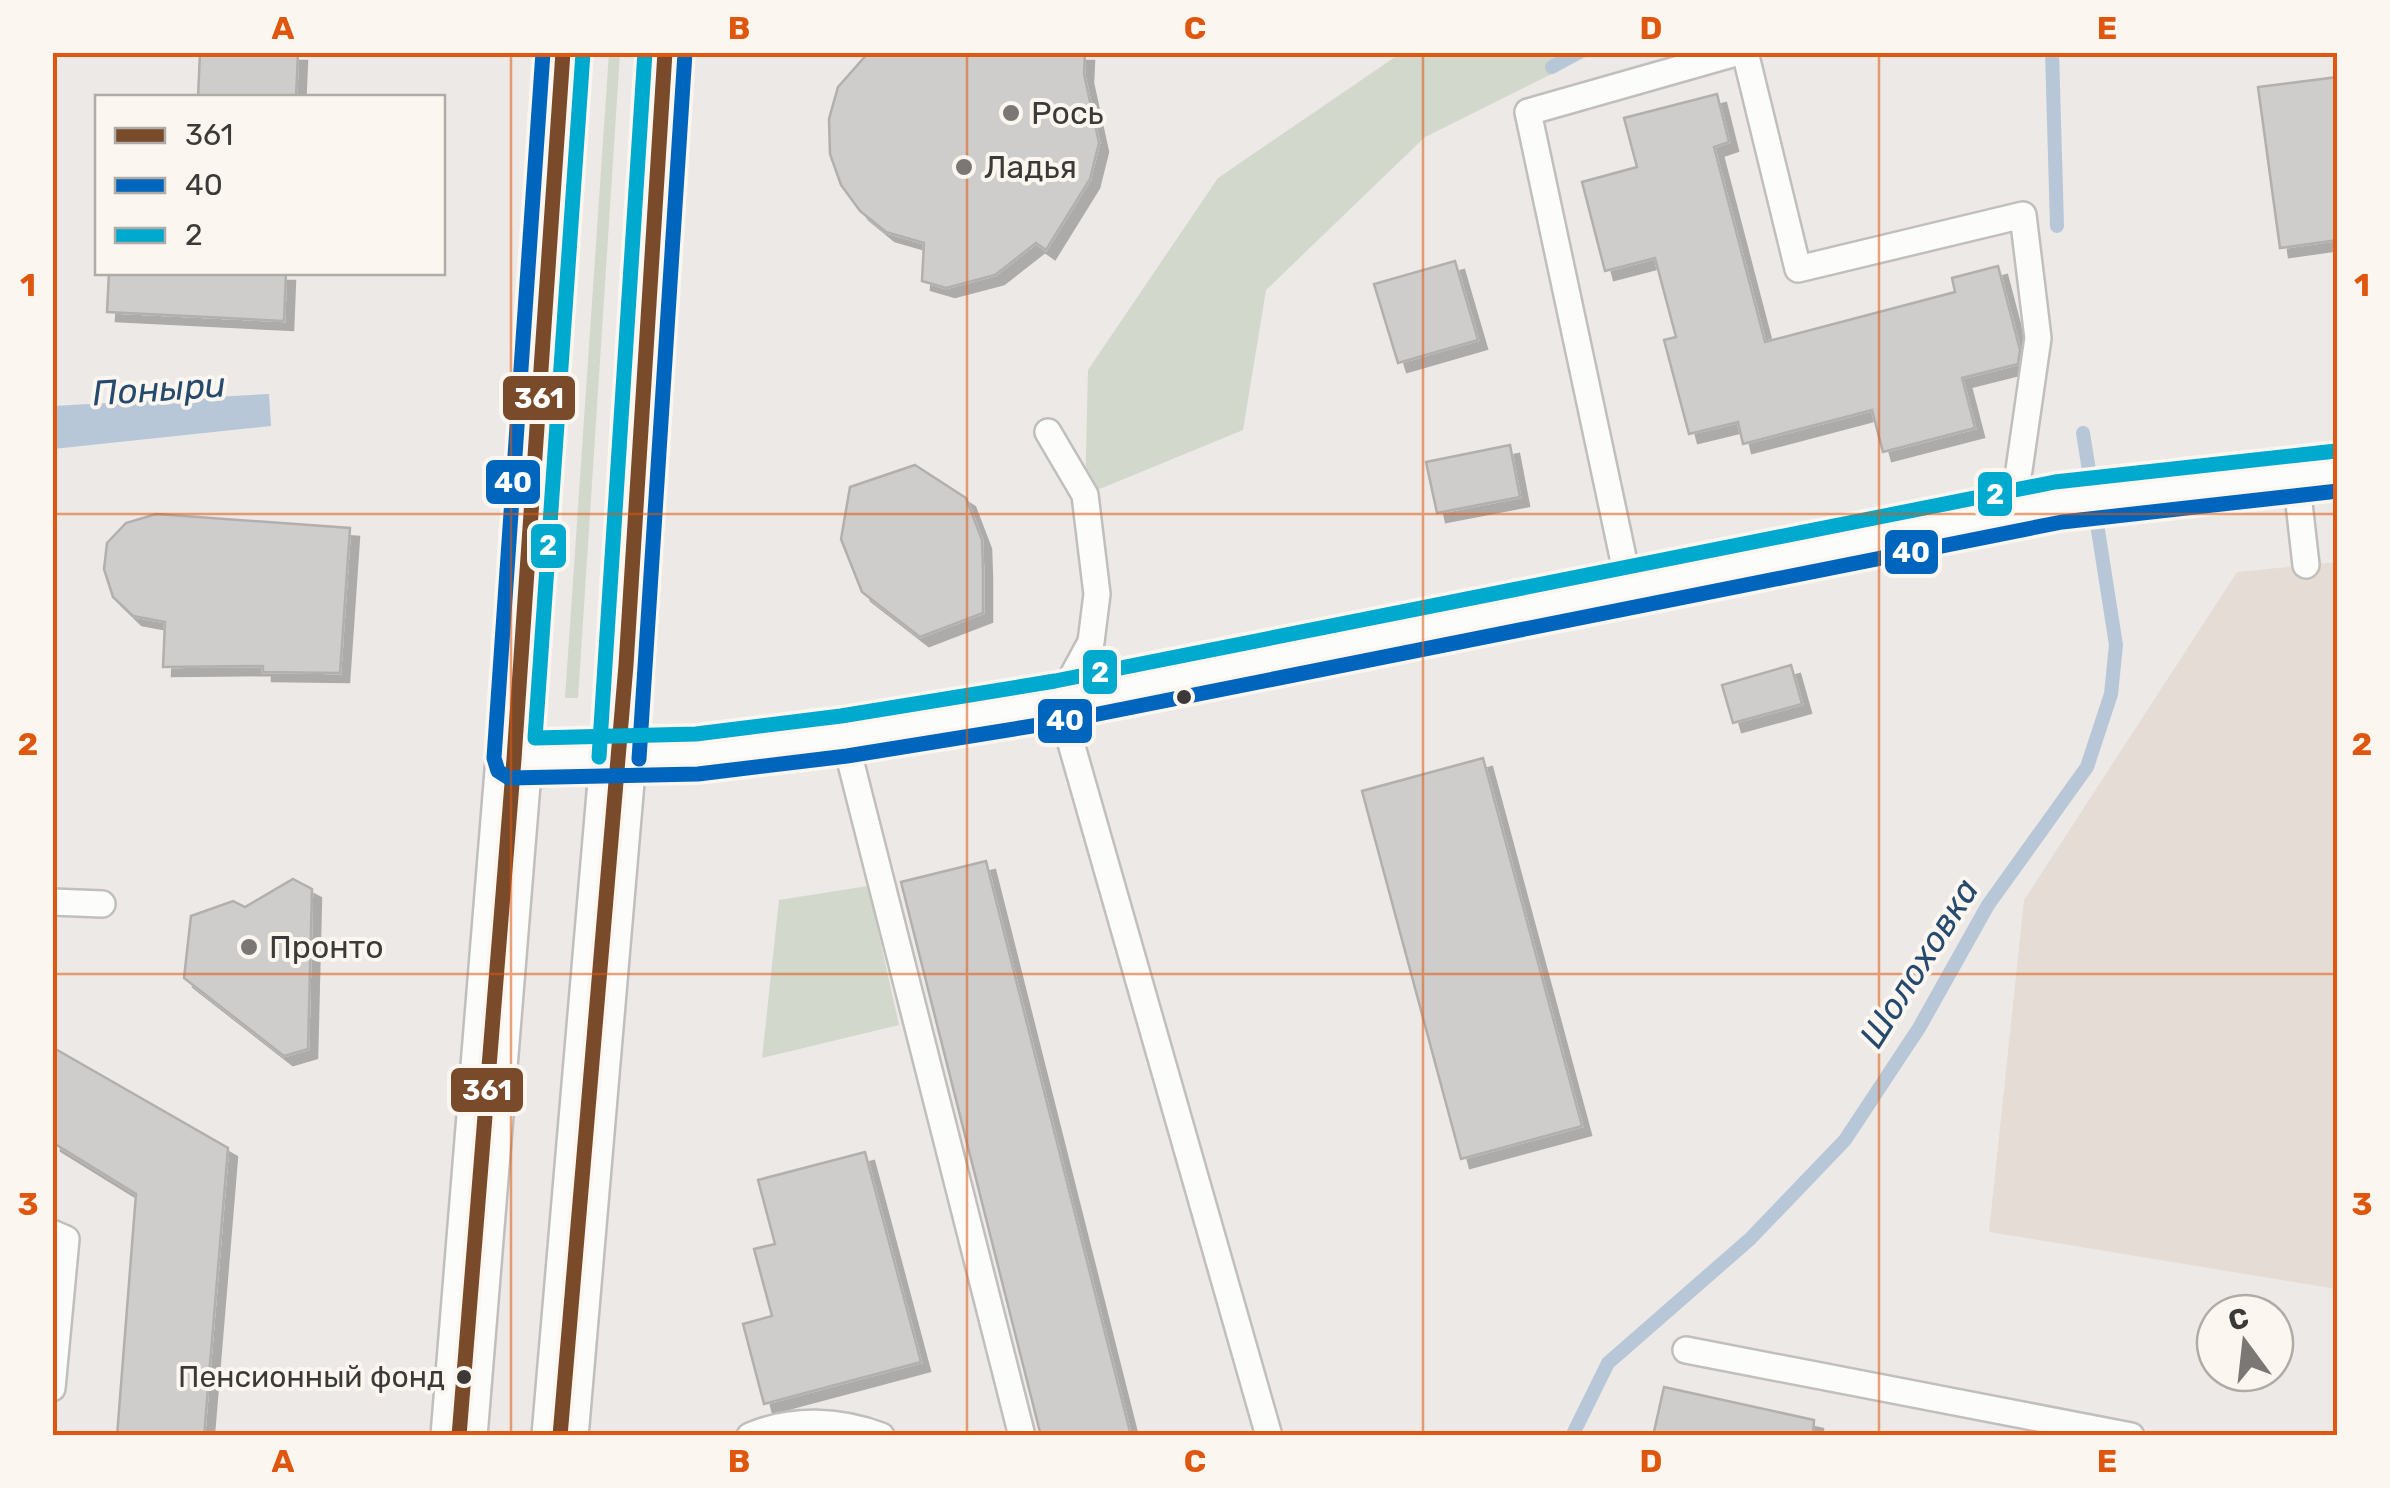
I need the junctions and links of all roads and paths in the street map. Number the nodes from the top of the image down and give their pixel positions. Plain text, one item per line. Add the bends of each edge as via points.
1 (562, 52) edge
2 (664, 52) edge
3 (1742, 52) edge
4 (1048, 432) dead end
5 (2317, 474) edge
6 (2006, 512) junction
7 (2306, 565) dead end
8 (1630, 590) junction
9 (1060, 701) junction
10 (844, 736) junction
11 (619, 758) junction
12 (514, 759) junction
13 (52, 902) edge
14 (102, 904) dead end
15 (52, 1233) edge
16 (55, 1333) edge
17 (1686, 1350) dead end
18 (52, 1388) edge
19 (459, 1436) edge
20 (560, 1436) edge
21 (750, 1436) edge
22 (882, 1436) edge
23 (1022, 1436) edge
24 (1269, 1436) edge
25 (2131, 1436) edge

1 - 12 main road
2 - 11 main road
3 - 6 lane via 1798,269 2023,215 2038,338 2019,470
3 - 8 lane via 1528,112
4 - 9 lane via 1085,495 1098,594 1090,642
5 - 6 main road
5 - 7 lane
6 - 8 main road
8 - 9 main road
9 - 10 main road
9 - 24 lane
10 - 11 main road
10 - 23 lane
11 - 12 main road
11 - 20 main road
12 - 19 main road
13 - 14 lane
15 - 16 lane via 66,1238
16 - 18 lane
17 - 25 lane
21 - 22 lane via 779,1423 853,1425

